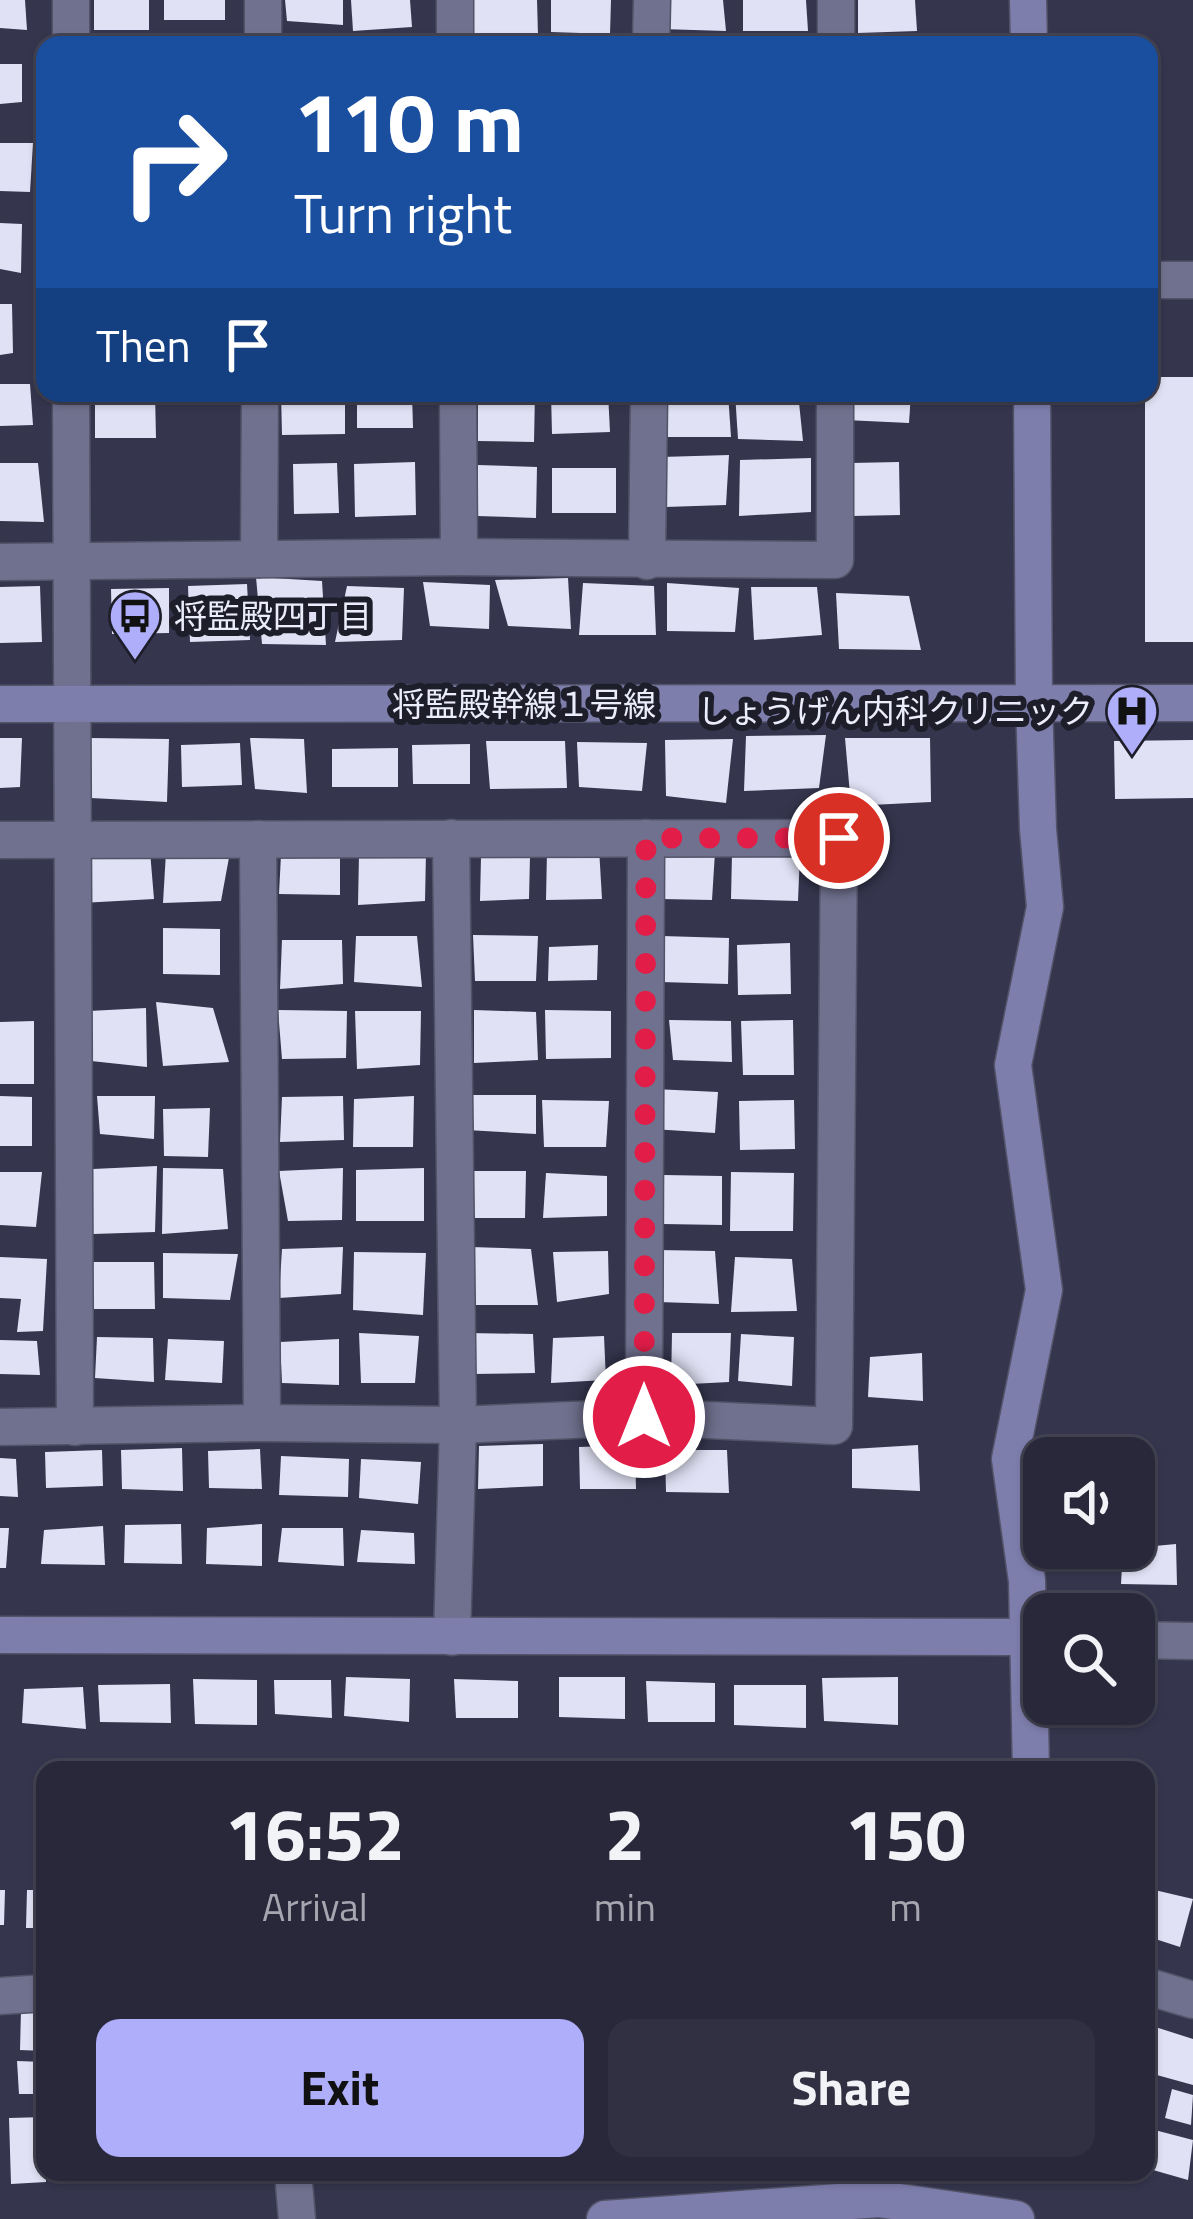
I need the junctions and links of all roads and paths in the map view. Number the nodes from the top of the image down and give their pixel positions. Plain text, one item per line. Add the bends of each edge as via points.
1 (71, 0) edge
2 (263, 0) edge
3 (455, 0) edge
4 (652, 0) edge
5 (836, 0) edge
6 (1028, 0) edge
7 (71, 36) edge
8 (262, 36) edge
9 (455, 36) edge
10 (651, 36) edge
11 (836, 36) edge
12 (1029, 36) edge
13 (1158, 280) edge
14 (1193, 280) edge
15 (71, 402) edge
16 (260, 402) edge
17 (458, 402) edge
18 (649, 402) edge
19 (835, 402) edge
20 (1032, 402) edge
21 (459, 557) junction
22 (259, 559) junction
23 (647, 561) junction
24 (0, 562) edge
25 (70, 563) junction
26 (1034, 703) junction
27 (1193, 703) edge
28 (0, 704) edge
29 (70, 704) junction
30 (451, 838) junction
31 (646, 838) junction
32 (71, 839) junction
33 (258, 839) junction
34 (0, 840) edge
35 (644, 1417) junction
36 (262, 1423) junction
37 (458, 1426) junction
38 (0, 1427) edge
39 (75, 1427) junction
40 (1029, 1593) edge
41 (0, 1635) edge
42 (452, 1636) junction
43 (1023, 1637) edge
44 (1155, 1640) edge
45 (1193, 1641) edge
46 (1032, 1725) edge
47 (1031, 1761) edge
48 (1155, 1989) edge
49 (36, 1994) edge
50 (0, 1996) edge
51 (1193, 2000) edge
52 (294, 2181) edge
53 (938, 2199) edge
54 (297, 2219) edge
55 (604, 2219) edge
56 (1016, 2219) edge

1 - 7 street
2 - 8 street
3 - 9 street
4 - 10 street
5 - 11 street
6 - 12 street
13 - 14 street
15 - 25 street
16 - 22 street
17 - 21 street
18 - 23 street
19 - 23 street via 835,560
20 - 26 street
21 - 22 street
21 - 23 street
22 - 25 street
24 - 25 street
25 - 29 street
26 - 27 street, 将監殿幹線１号線
26 - 29 street, 将監殿幹線１号線
26 - 40 street via 1045,907 1013,1065 1044,1290 1010,1459
28 - 29 street, 将監殿幹線１号線
29 - 32 street
30 - 31 street
30 - 33 street
30 - 37 street
31 - 35 street
31 - 35 street via 839,838 834,1426
32 - 33 street
32 - 34 street
32 - 39 street
33 - 36 street
35 - 37 street
36 - 37 street
36 - 39 street
37 - 42 street
38 - 39 street
41 - 42 street
42 - 43 street
44 - 45 street
46 - 47 street
48 - 51 street
49 - 50 street
52 - 54 street
53 - 55 street
53 - 56 street

